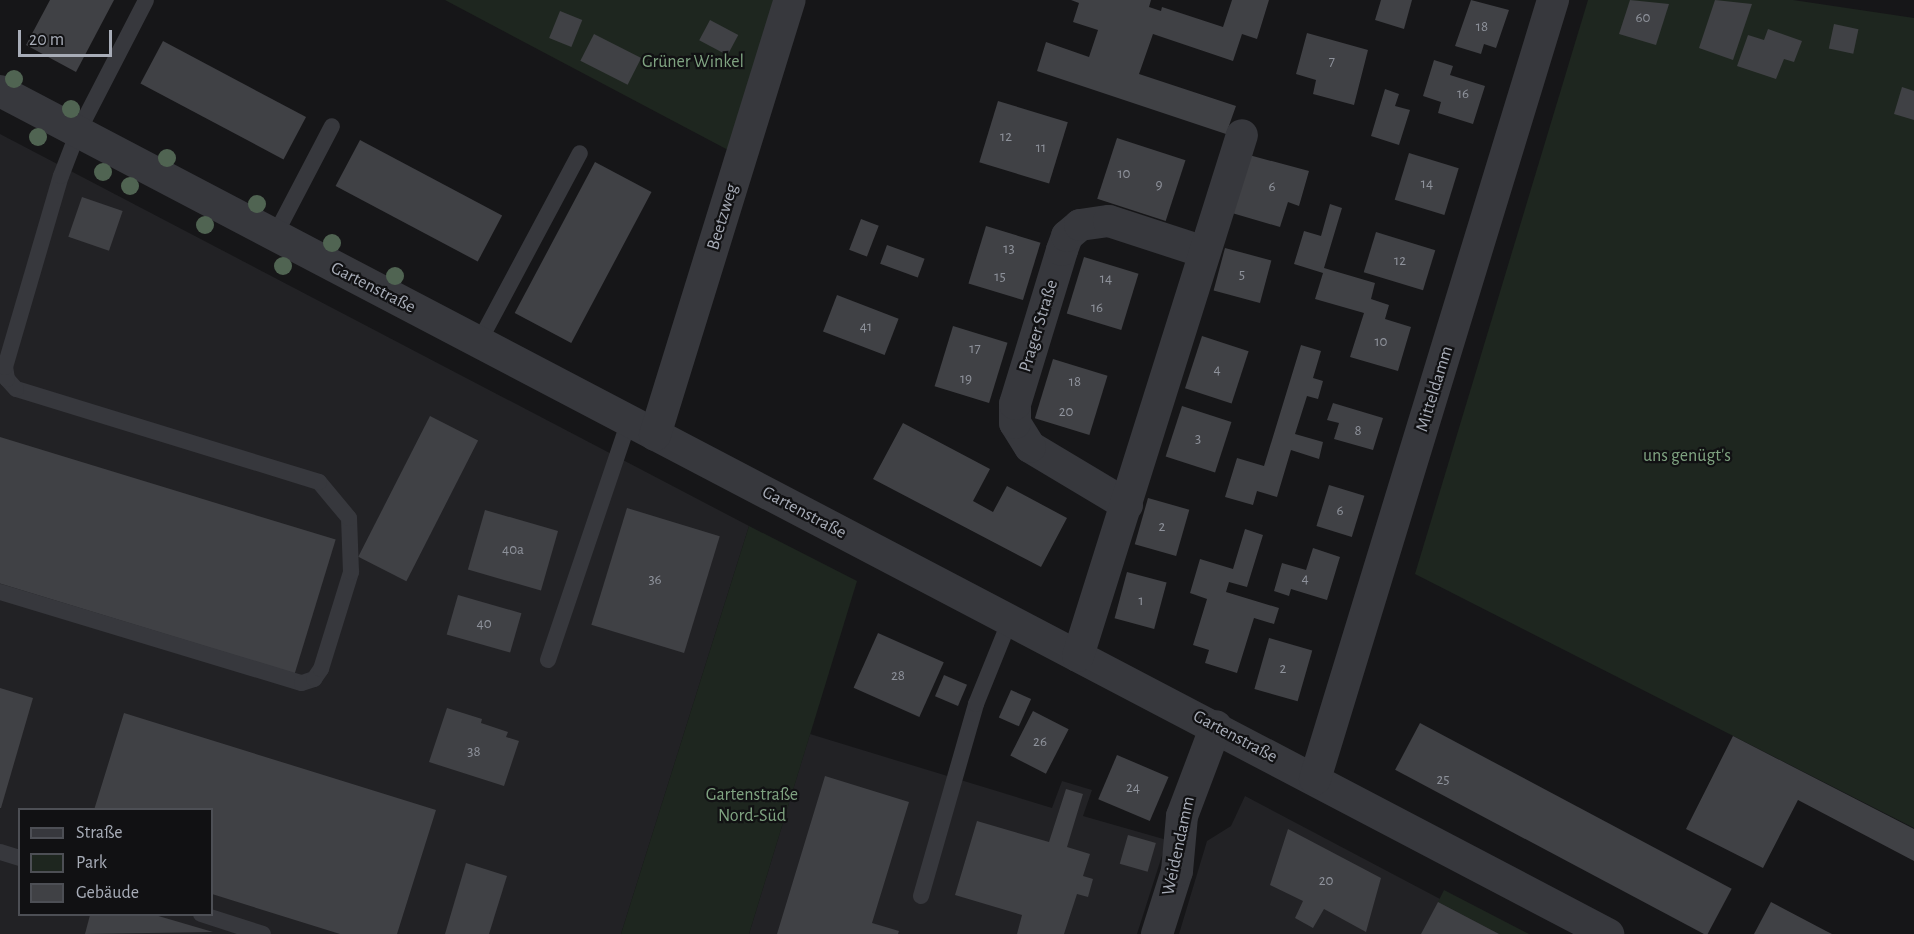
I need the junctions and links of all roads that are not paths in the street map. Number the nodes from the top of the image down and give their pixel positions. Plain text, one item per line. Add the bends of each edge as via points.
1 (146, 0) edge
2 (790, 0) edge
3 (1553, 0) edge
4 (0, 91) edge
5 (332, 126) dead end
6 (78, 132) junction
7 (1242, 135) dead end
8 (580, 153) dead end
9 (274, 237) junction
10 (1204, 252) junction
11 (479, 342) junction
12 (642, 428) junction
13 (1126, 505) junction
14 (0, 592) edge
15 (1010, 620) junction
16 (1078, 656) junction
17 (548, 660) dead end
18 (1216, 726) junction
19 (1315, 779) junction
20 (0, 852) edge
21 (18, 857) edge
22 (921, 896) dead end
23 (204, 916) edge
24 (263, 934) edge
25 (1157, 934) edge
26 (1608, 934) edge

1 - 6 lane
2 - 12 street, Beetzweg
3 - 19 street, Mitteldamm
4 - 6 street, Gartenstraße
5 - 9 lane
6 - 9 street, Gartenstraße
6 - 14 lane via 4,367 7,379 16,389 319,482 349,518 351,572 321,669 314,679 302,683
7 - 10 street
8 - 11 lane
9 - 11 street, Gartenstraße
10 - 13 street
10 - 13 street, Prager Straße via 1109,221 1080,225 1067,236 1062,250 1018,393 1015,423 1030,447
11 - 12 street, Gartenstraße
12 - 15 street, Gartenstraße
12 - 17 lane
13 - 16 street
15 - 16 street, Gartenstraße
15 - 22 lane via 976,704
16 - 18 street, Gartenstraße
18 - 19 street, Gartenstraße
18 - 25 street, Weidendamm via 1182,816 1177,871
19 - 26 street, Gartenstraße
20 - 21 lane
23 - 24 lane

